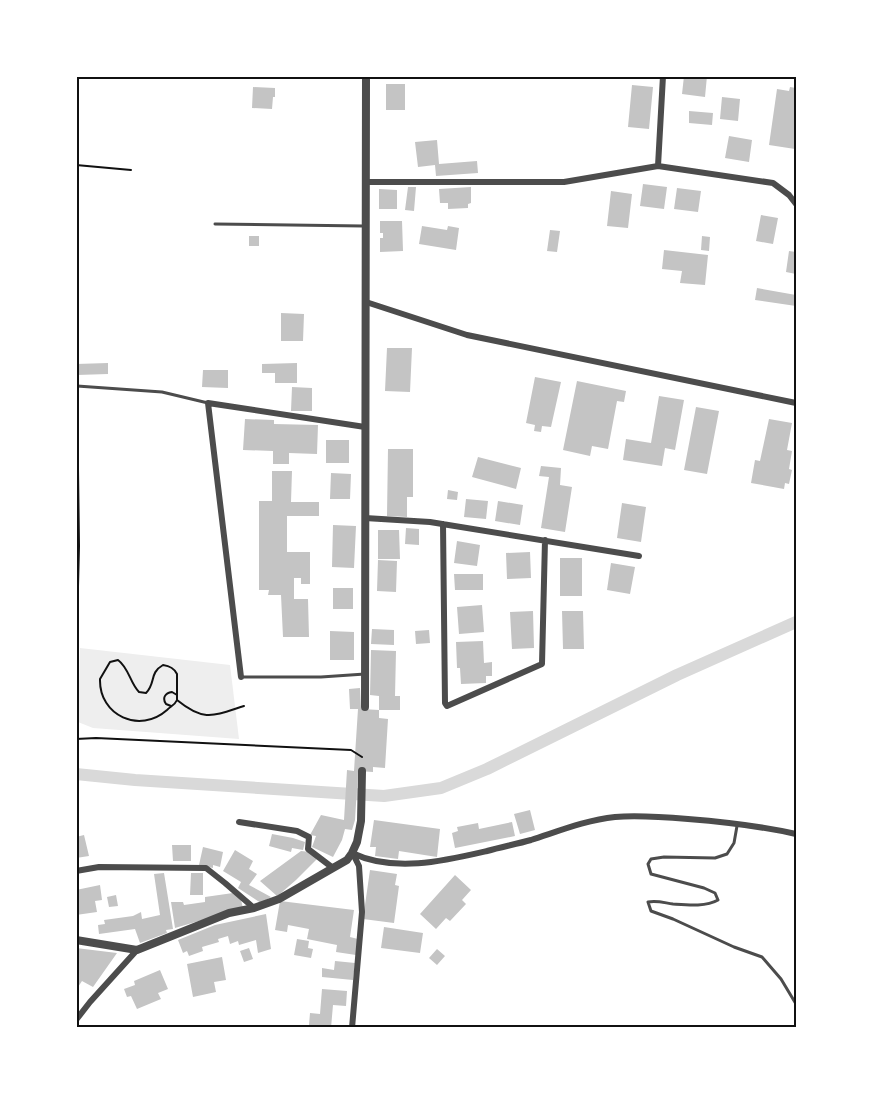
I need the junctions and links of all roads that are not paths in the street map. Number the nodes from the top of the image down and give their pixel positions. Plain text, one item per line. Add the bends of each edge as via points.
1 (366, 76) edge
2 (663, 76) edge
3 (658, 166) junction
4 (366, 182) junction
5 (796, 204) edge
6 (215, 224) dead end
7 (366, 226) junction
8 (366, 302) junction
9 (77, 386) edge
10 (208, 403) junction
11 (796, 403) edge
12 (365, 427) junction
13 (365, 518) junction
14 (443, 524) junction
15 (545, 540) junction
16 (639, 556) dead end
17 (365, 674) junction
18 (241, 676) joint
19 (365, 707) dead end
20 (362, 771) dead end
21 (239, 822) dead end
22 (737, 824) junction
23 (796, 834) edge
24 (352, 853) junction
25 (333, 868) junction
26 (76, 871) edge
27 (254, 908) junction
28 (76, 940) edge
29 (138, 950) junction
30 (796, 1004) edge
31 (76, 1020) edge
32 (352, 1028) edge

1 - 4 street
2 - 3 street
3 - 4 street via 564,182
3 - 5 street via 773,183
4 - 7 street
6 - 7 lane
7 - 8 street
8 - 11 street via 466,335
8 - 12 street
9 - 10 lane via 162,392
10 - 12 street
10 - 18 street
12 - 13 street
13 - 14 street
13 - 17 street
14 - 15 street
14 - 15 street via 447,706 542,664
15 - 16 street
17 - 18 lane
17 - 19 street
20 - 24 street via 361,821
21 - 25 street via 297,831 309,837 308,849
22 - 23 street
22 - 24 street via 652,816 614,817 417,864 367,860
22 - 30 lane via 728,854 715,858 664,857 651,859 648,864 651,874 704,888 715,893 718,900 711,904 648,902 651,910 762,957 782,979
24 - 25 street
24 - 32 street via 359,866 362,912
25 - 27 street via 279,899
26 - 27 street via 99,867 206,868
27 - 29 street via 229,913
28 - 29 street
29 - 31 street

